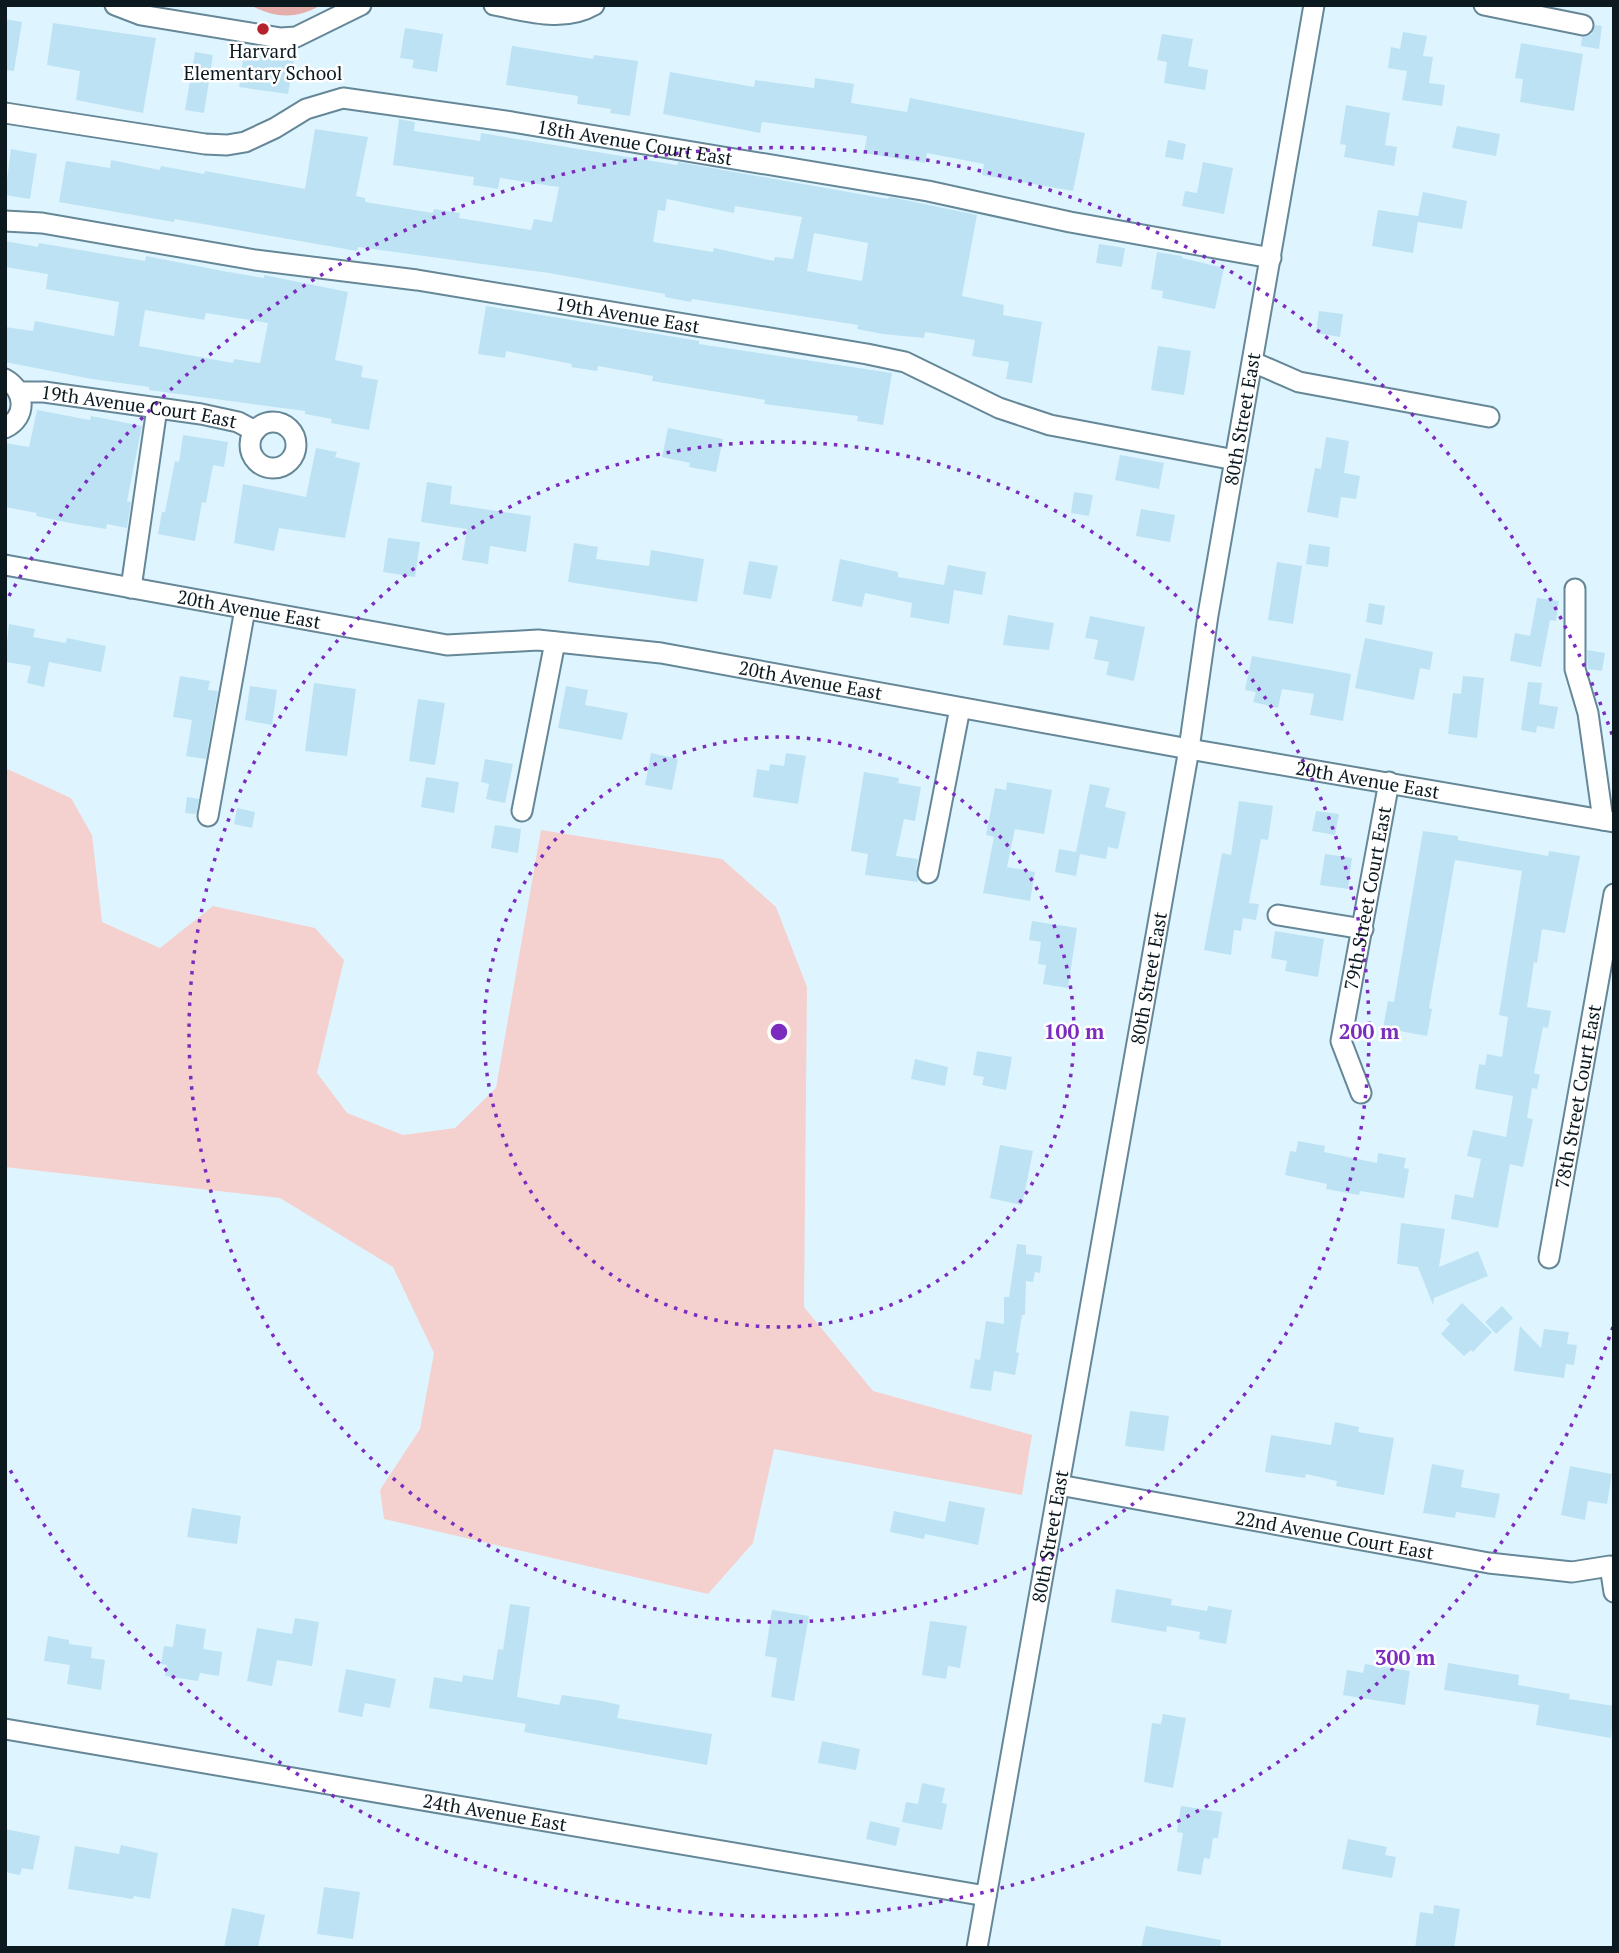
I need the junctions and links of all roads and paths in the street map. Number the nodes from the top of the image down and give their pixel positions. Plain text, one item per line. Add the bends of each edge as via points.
1 (115, 5) edge
2 (361, 5) edge
3 (494, 5) edge
4 (594, 5) edge
5 (1314, 5) edge
6 (1484, 5) edge
7 (1583, 25) dead end
8 (5, 113) edge
9 (5, 221) edge
10 (1271, 258) junction
11 (1253, 362) junction
12 (12, 385) edge
13 (158, 408) junction
14 (1489, 416) dead end
15 (5, 428) edge
16 (255, 431) dead end
17 (1235, 460) junction
18 (5, 565) edge
19 (131, 588) junction
20 (1575, 589) dead end
21 (245, 608) junction
22 (555, 642) junction
23 (960, 708) junction
24 (1189, 749) junction
25 (1389, 782) junction
26 (522, 811) dead end
27 (208, 816) dead end
28 (1608, 821) edge
29 (928, 873) dead end
30 (1614, 894) edge
31 (1278, 915) dead end
32 (1363, 929) junction
33 (1362, 1093) dead end
34 (1549, 1258) dead end
35 (1059, 1485) junction
36 (1614, 1592) edge
37 (5, 1729) edge
38 (986, 1896) junction
39 (977, 1948) edge

1 - 2 street via 141,15 281,38 296,37
3 - 4 street via 554,15
5 - 10 street, 80th Street East
6 - 7 street
8 - 10 street, 18th Avenue Court East via 227,145 257,138 306,109 343,98 928,191
9 - 17 street, 19th Avenue East via 417,280 867,354 905,362 999,408 1050,425
10 - 11 street, 80th Street East
11 - 14 street via 1299,382
11 - 17 street, 80th Street East
12 - 13 street, 19th Avenue Court East
12 - 15 street, 19th Avenue Court East via 21,409 18,418
13 - 16 street, 19th Avenue Court East via 238,422
13 - 19 street
17 - 24 street, 80th Street East
18 - 19 street, 20th Avenue East
19 - 21 street, 20th Avenue East
20 - 28 street via 1575,669
21 - 22 street, 20th Avenue East via 447,645
21 - 27 street
22 - 23 street, 20th Avenue East via 661,653
22 - 26 street
23 - 24 street, 20th Avenue East
23 - 29 street
24 - 25 street, 20th Avenue East
24 - 35 street, 80th Street East
25 - 28 street, 20th Avenue East
25 - 32 street, 79th Street Court East
30 - 34 street, 78th Street Court East
31 - 32 street
32 - 33 street, 79th Street Court East via 1341,1041
35 - 36 street, 22nd Avenue Court East via 1489,1563 1572,1572 1610,1566
35 - 38 street, 80th Street East
37 - 38 street, 24th Avenue East
38 - 39 street, 80th Street East

